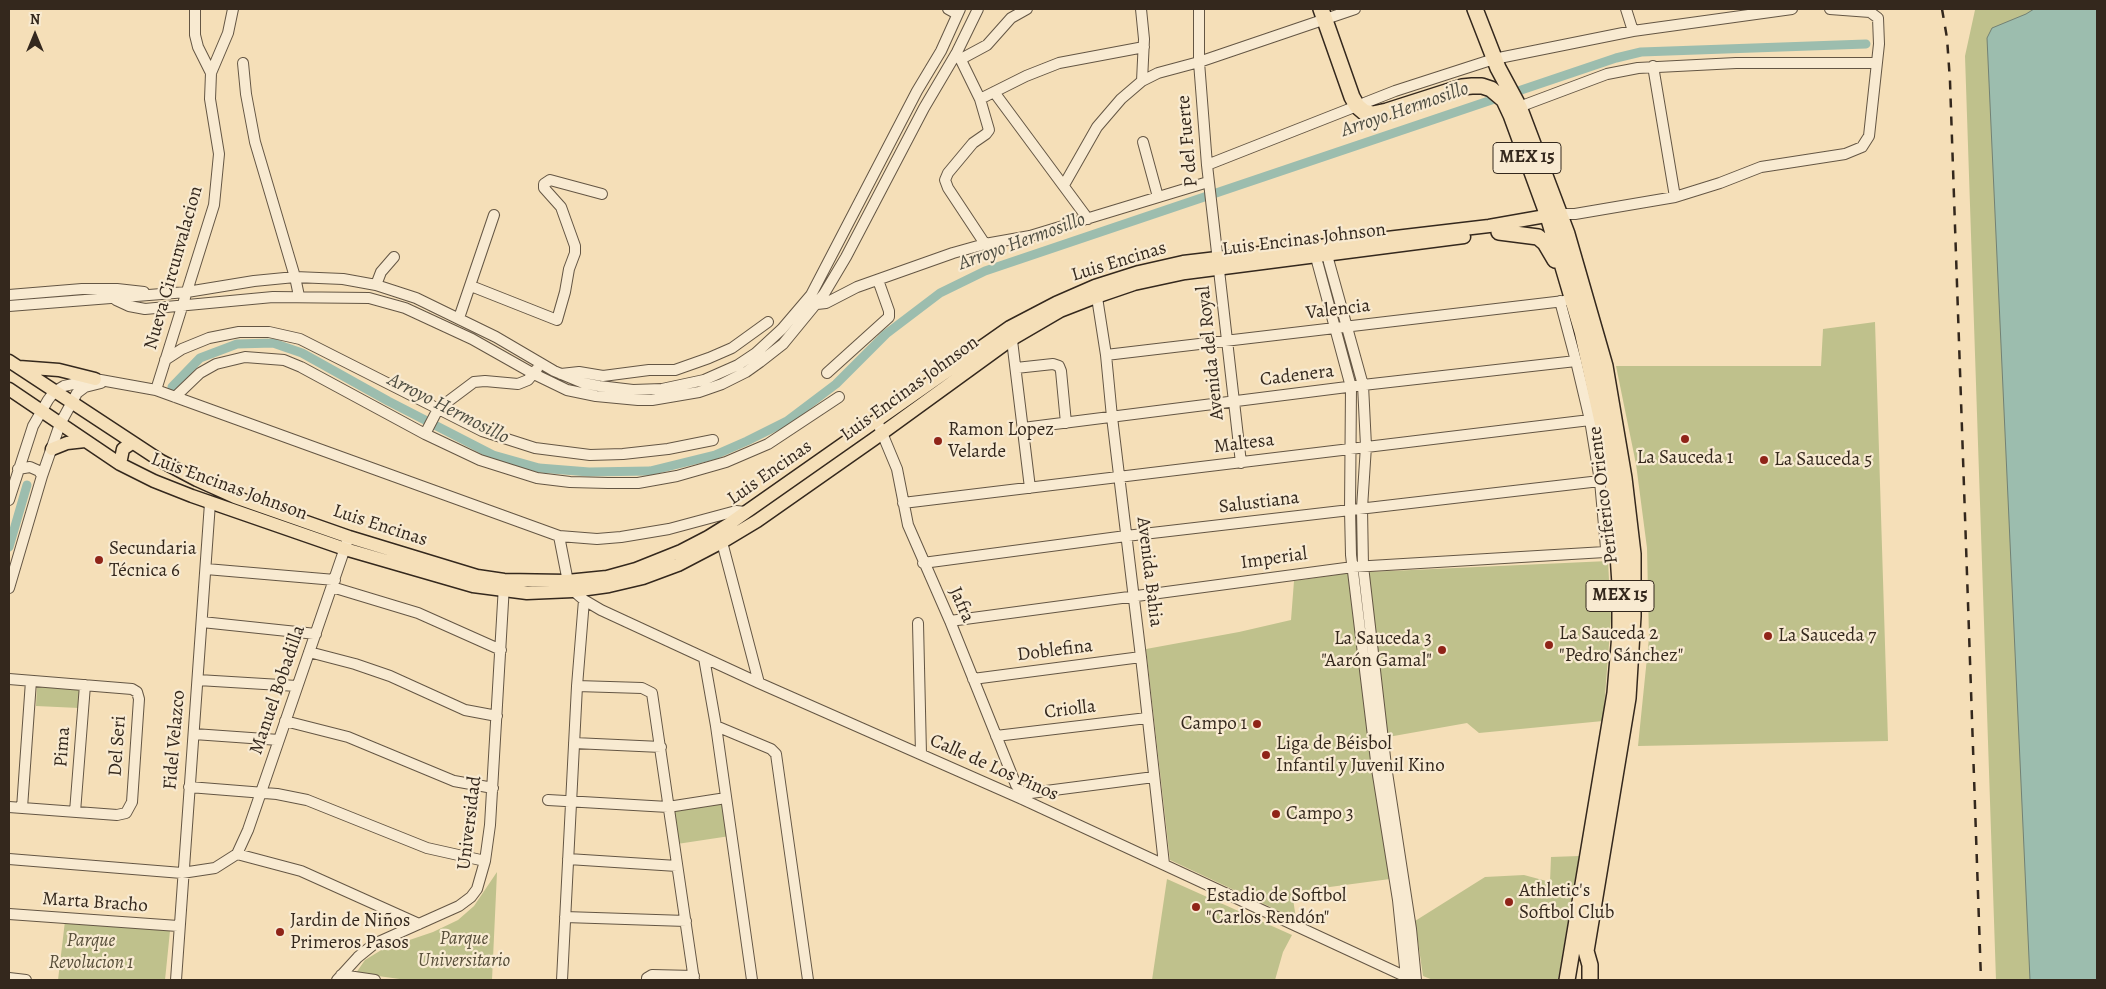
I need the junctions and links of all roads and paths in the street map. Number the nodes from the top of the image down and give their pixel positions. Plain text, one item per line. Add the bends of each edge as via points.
1 (195, 9) edge
2 (233, 9) edge
3 (978, 9) edge
4 (1028, 9) edge
5 (1142, 9) edge
6 (1199, 9) edge
7 (1355, 9) edge
8 (1475, 9) edge
9 (1626, 9) edge
10 (1792, 9) edge
11 (1830, 9) edge
12 (955, 10) edge
13 (1322, 14) edge
14 (1633, 31) junction
15 (1144, 47) junction
16 (959, 56) junction
17 (1494, 59) junction
18 (1198, 62) junction
19 (244, 63) dead end
20 (1876, 63) junction
21 (1653, 66) junction
22 (211, 73) junction
23 (1142, 81) junction
24 (994, 92) junction
25 (1504, 92) junction
26 (980, 99) junction
27 (1357, 106) junction
28 (1518, 107) junction
29 (1143, 142) dead end
30 (883, 155) junction
31 (896, 161) junction
32 (1207, 165) junction
33 (1208, 182) junction
34 (1064, 185) junction
35 (602, 194) dead end
36 (1158, 197) junction
37 (1675, 197) junction
38 (494, 215) dead end
39 (1559, 218) junction
40 (1088, 219) junction
41 (1499, 232) junction
42 (985, 244) junction
43 (1320, 251) junction
44 (394, 257) dead end
45 (1218, 264) junction
46 (295, 277) junction
47 (878, 280) junction
48 (376, 285) junction
49 (471, 286) junction
50 (1096, 291) junction
51 (187, 292) junction
52 (9, 294) edge
53 (152, 295) junction
54 (299, 296) junction
55 (1568, 298) junction
56 (115, 299) junction
57 (817, 304) junction
58 (9, 306) edge
59 (182, 307) junction
60 (459, 318) junction
61 (768, 322) dead end
62 (1341, 327) junction
63 (1011, 333) junction
64 (1227, 341) junction
65 (1106, 355) junction
66 (165, 360) junction
67 (1576, 361) junction
68 (14, 364) edge
69 (541, 364) junction
70 (1016, 368) junction
71 (827, 373) dead end
72 (534, 374) junction
73 (560, 374) junction
74 (95, 379) junction
75 (109, 382) junction
76 (1363, 385) junction
77 (1351, 387) junction
78 (9, 389) edge
79 (156, 390) junction
80 (54, 392) junction
81 (175, 397) junction
82 (839, 397) dead end
83 (1233, 401) junction
84 (71, 403) junction
85 (438, 410) junction
86 (41, 411) junction
87 (1112, 417) junction
88 (1590, 420) junction
89 (1066, 422) junction
90 (60, 424) junction
91 (880, 427) junction
92 (1023, 428) junction
93 (426, 434) junction
94 (714, 440) dead end
95 (85, 441) junction
96 (137, 446) junction
97 (1366, 446) junction
98 (1352, 448) junction
99 (52, 449) junction
100 (1241, 463) junction
101 (120, 464) junction
102 (18, 469) junction
103 (132, 470) junction
104 (42, 476) junction
105 (1120, 477) junction
106 (1600, 481) junction
107 (1030, 488) junction
108 (9, 500) edge
109 (210, 503) junction
110 (903, 503) junction
111 (1362, 508) junction
112 (1350, 510) junction
113 (746, 512) junction
114 (559, 536) junction
115 (1126, 536) junction
116 (722, 542) junction
117 (347, 543) junction
118 (923, 563) junction
119 (1358, 566) junction
120 (206, 570) junction
121 (333, 583) junction
122 (504, 586) junction
123 (570, 586) junction
124 (9, 588) edge
125 (1134, 596) junction
126 (584, 600) junction
127 (950, 621) junction
128 (202, 622) junction
129 (918, 623) dead end
130 (316, 634) junction
131 (501, 650) junction
132 (309, 652) junction
133 (1141, 657) junction
134 (704, 658) junction
135 (9, 679) edge
136 (973, 679) junction
137 (31, 680) junction
138 (198, 680) junction
139 (759, 683) junction
140 (85, 685) junction
141 (298, 686) junction
142 (577, 686) junction
143 (497, 716) junction
144 (1147, 718) junction
145 (285, 721) junction
146 (716, 726) junction
147 (194, 734) junction
148 (996, 736) junction
149 (278, 740) junction
150 (574, 743) junction
151 (661, 747) junction
152 (921, 754) junction
153 (1154, 777) junction
154 (189, 787) junction
155 (493, 788) junction
156 (261, 792) junction
157 (1022, 797) junction
158 (726, 798) junction
159 (548, 800) dead end
160 (571, 800) junction
161 (9, 807) edge
162 (668, 807) junction
163 (22, 808) junction
164 (75, 812) junction
165 (237, 854) junction
166 (9, 859) edge
167 (568, 859) junction
168 (485, 860) junction
169 (1164, 864) junction
170 (677, 866) junction
171 (182, 873) junction
172 (9, 914) edge
173 (565, 917) junction
174 (686, 921) junction
175 (419, 924) junction
176 (178, 926) junction
177 (1586, 951) junction
178 (9, 978) edge
179 (339, 978) edge
180 (694, 978) edge
181 (1412, 979) edge
182 (26, 980) edge
183 (176, 980) edge
184 (375, 980) edge
185 (562, 980) edge
186 (647, 980) edge
187 (752, 980) edge
188 (808, 980) edge
189 (1566, 980) edge
190 (1580, 980) edge
191 (1590, 980) edge

1 - 22 street via 198,47
2 - 22 street, Nueva Circunvalacion via 228,33
3 - 16 street
4 - 16 street via 1011,18 987,45
5 - 15 street
6 - 18 street, P del Fuerte
7 - 13 street
8 - 17 highway, MEX 15
9 - 14 street
10 - 14 street
11 - 20 street via 1876,15 1879,44
12 - 30 street via 941,51
13 - 18 street
13 - 27 highway
14 - 17 street
15 - 23 street
15 - 24 street via 1059,63
16 - 26 street
16 - 31 street via 924,108
17 - 25 highway, MEX 15
17 - 27 street
18 - 23 street
18 - 32 street, P del Fuerte
19 - 46 street via 255,142
20 - 21 street
20 - 37 street via 1869,136 1862,147 1845,154 1761,167
21 - 28 street via 1607,74
21 - 37 street
22 - 51 street, Nueva Circunvalacion via 210,99 219,154 218,178 214,204
23 - 34 street via 1097,126
24 - 26 street
24 - 34 street
25 - 27 highway via 1482,86 1462,87 1379,113 1364,112
25 - 28 highway, Periferico Oriente / MEX 15
25 - 39 highway, Periferico Oriente / MEX 15 via 1511,115
26 - 42 street via 989,130 973,143 945,180
27 - 32 street
28 - 39 highway, Periferico Oriente / MEX 15
29 - 36 street
30 - 31 street
30 - 73 street via 811,295 756,354 713,377 662,388 633,390 599,386
31 - 57 street via 830,286
32 - 33 street, P del Fuerte
33 - 36 street
33 - 45 street, P del Fuerte
34 - 40 street
35 - 49 street via 550,180 544,184 560,207 575,246 557,320
36 - 40 street
37 - 39 street
38 - 49 street
39 - 41 main road, Luis Encinas Johnson
39 - 43 main road via 1497,224
39 - 55 highway, Periferico Oriente / MEX 15
39 - 177 highway, Periferico Oriente / MEX 15 via 1607,374 1633,554 1628,698
40 - 42 street via 1030,236
41 - 43 main road, Luis Encinas Johnson
41 - 55 highway via 1538,237 1545,243
42 - 47 street
43 - 45 main road, Luis Encinas Johnson
43 - 62 street
44 - 48 street via 381,272
45 - 50 main road, Luis Encinas Johnson
45 - 64 street, Avenida del Royal
46 - 48 street via 343,279
46 - 51 street
46 - 54 street
47 - 57 street
47 - 71 street via 889,317
48 - 60 street via 416,298
49 - 60 street
50 - 63 main road, Luis Encinas Johnson
50 - 65 street, Avenida Bahia
51 - 53 street
51 - 59 street, Nueva Circunvalacion
52 - 53 street via 107,289
53 - 56 street
54 - 59 street via 257,297
54 - 72 street via 352,296 405,308 472,339
55 - 62 street, Valencia
55 - 67 street
55 - 189 highway, Periferico Oriente / MEX 15 via 1593,373 1613,480 1620,634 1615,693
56 - 58 street
56 - 59 street via 138,308
57 - 72 street via 783,344 760,362 722,384 699,392 652,400 617,399 567,390
59 - 66 street, Nueva Circunvalacion
60 - 69 street
61 - 73 street via 732,348 675,370 603,376 579,372
62 - 64 street, Valencia
62 - 76 street
62 - 77 street
63 - 70 street
63 - 91 main road, Luis Encinas Johnson
64 - 65 street, Valencia
64 - 83 street, Avenida del Royal
65 - 87 street, Avenida Bahia
66 - 79 street, Nueva Circunvalacion
66 - 85 street via 197,342 218,336 257,331 278,333 300,340
67 - 76 street, Cadenera
67 - 88 street
68 - 74 main road
68 - 80 main road, Luis Encinas
69 - 72 street
69 - 73 street
70 - 89 street via 1058,366
70 - 92 street
72 - 85 street via 518,384 474,382
74 - 75 street
74 - 80 street via 76,382
75 - 79 street
75 - 84 street via 81,390
76 - 77 street, Cadenera
76 - 97 street
77 - 83 street, Cadenera
77 - 98 street
78 - 86 main road, Luis Encinas Johnson
79 - 81 street
80 - 84 main road, Luis Encinas
80 - 86 street
81 - 93 street via 200,373 216,364 245,357 284,360
81 - 114 street
82 - 93 street via 768,444 710,467 638,483 537,478 480,460
83 - 87 street, Cadenera
83 - 100 street, Avenida del Royal
84 - 90 street
84 - 96 main road, Luis Encinas
85 - 93 street
85 - 94 street via 515,443 562,452 623,454 668,450
86 - 90 main road, Luis Encinas Johnson
86 - 102 street
87 - 89 street, Cadenera
87 - 105 street, Avenida Bahia
88 - 97 street, Maltesa
88 - 106 street
89 - 92 street, Cadenera
90 - 95 main road, Luis Encinas Johnson
90 - 99 street
91 - 110 street, Jafra via 897,469
91 - 113 main road, Luis Encinas
91 - 116 main road, Luis Encinas Johnson via 757,521
92 - 107 street
95 - 99 main road via 66,443
95 - 101 main road, Luis Encinas Johnson
96 - 101 main road via 124,449
96 - 103 main road via 143,455 140,464
96 - 117 main road, Luis Encinas via 178,471 221,491
97 - 98 street, Maltesa
97 - 111 street
98 - 100 street, Maltesa
98 - 112 street
99 - 104 street
100 - 105 street, Maltesa
101 - 103 main road, Luis Encinas Johnson
102 - 104 street via 30,467
102 - 108 street
103 - 109 main road, Luis Encinas Johnson
104 - 124 street
105 - 107 street, Maltesa
105 - 115 street, Avenida Bahia
106 - 111 street, Salustiana
106 - 119 street, Imperial via 1605,552
107 - 110 street, Maltesa
109 - 117 main road, Luis Encinas Johnson
109 - 120 street, Fidel Velazco
110 - 118 street, Jafra
111 - 112 street, Salustiana
111 - 119 street
112 - 115 street, Salustiana
112 - 119 street
113 - 114 street via 736,511 669,529 621,537
113 - 123 main road, Luis Encinas via 681,551 644,566
114 - 123 street
115 - 118 street, Salustiana
115 - 125 street, Avenida Bahia
116 - 123 main road, Luis Encinas Johnson via 643,578 609,586
116 - 139 street
117 - 121 street, Manuel Bobadilla
117 - 122 main road, Luis Encinas Johnson via 458,582
118 - 127 street, Jafra
119 - 125 street, Imperial
119 - 181 street via 1400,918
120 - 121 street
120 - 128 street, Fidel Velazco
121 - 130 street, Manuel Bobadilla
121 - 131 street via 418,613
122 - 123 main road, Luis Encinas Johnson via 546,593
122 - 131 street, Universidad
123 - 126 street, Calle de Los Pinos
125 - 127 street, Imperial
125 - 133 street, Avenida Bahia
126 - 134 street, Calle de Los Pinos
126 - 142 street
127 - 136 street, Jafra
128 - 130 street
128 - 138 street, Fidel Velazco
129 - 152 street
130 - 132 street, Manuel Bobadilla
131 - 143 street, Universidad
132 - 141 street, Manuel Bobadilla
132 - 143 street via 390,676 465,710
133 - 136 street, Doblefina
133 - 144 street, Avenida Bahia
134 - 139 street, Calle de Los Pinos
134 - 146 street
135 - 137 street, Del Seri
136 - 148 street, Jafra
137 - 140 street, Del Seri
137 - 163 street
138 - 141 street
138 - 147 street, Fidel Velazco
139 - 152 street, Calle de Los Pinos
140 - 164 street, Pima
140 - 164 street, Del Seri via 132,689 138,695 132,802 122,814
141 - 145 street, Manuel Bobadilla
142 - 150 street
142 - 151 street via 650,691
143 - 155 street, Universidad
144 - 148 street, Criolla
144 - 153 street, Avenida Bahia
145 - 149 street, Manuel Bobadilla
145 - 155 street via 348,737 454,781
146 - 158 street
146 - 188 street via 776,754
147 - 149 street
147 - 154 street, Fidel Velazco
148 - 157 street, Jafra
149 - 156 street, Manuel Bobadilla
150 - 151 street
150 - 160 street
151 - 162 street
152 - 157 street, Calle de Los Pinos
153 - 157 street
153 - 169 street, Avenida Bahia
154 - 156 street
154 - 171 street, Fidel Velazco
155 - 168 street, Universidad
156 - 165 street, Manuel Bobadilla
156 - 168 street via 307,800 414,844
157 - 169 street, Calle de Los Pinos
158 - 162 street
158 - 187 street
159 - 160 street
160 - 162 street
160 - 167 street
161 - 163 street, Del Seri
162 - 170 street
163 - 164 street, Del Seri
165 - 171 street via 215,868
165 - 175 street via 301,871
166 - 171 street
167 - 170 street
167 - 173 street
168 - 175 street, Universidad via 477,889 471,897 450,911
169 - 181 street, Calle de Los Pinos
170 - 174 street
171 - 176 street, Fidel Velazco
172 - 176 street, Marta Bracho
173 - 174 street
173 - 185 street
174 - 180 street
175 - 179 street, Universidad via 374,944 358,956
176 - 183 street, Fidel Velazco
177 - 190 highway
177 - 191 highway, Periferico Oriente / MEX 15
178 - 182 street
179 - 184 street
180 - 186 street via 652,975

